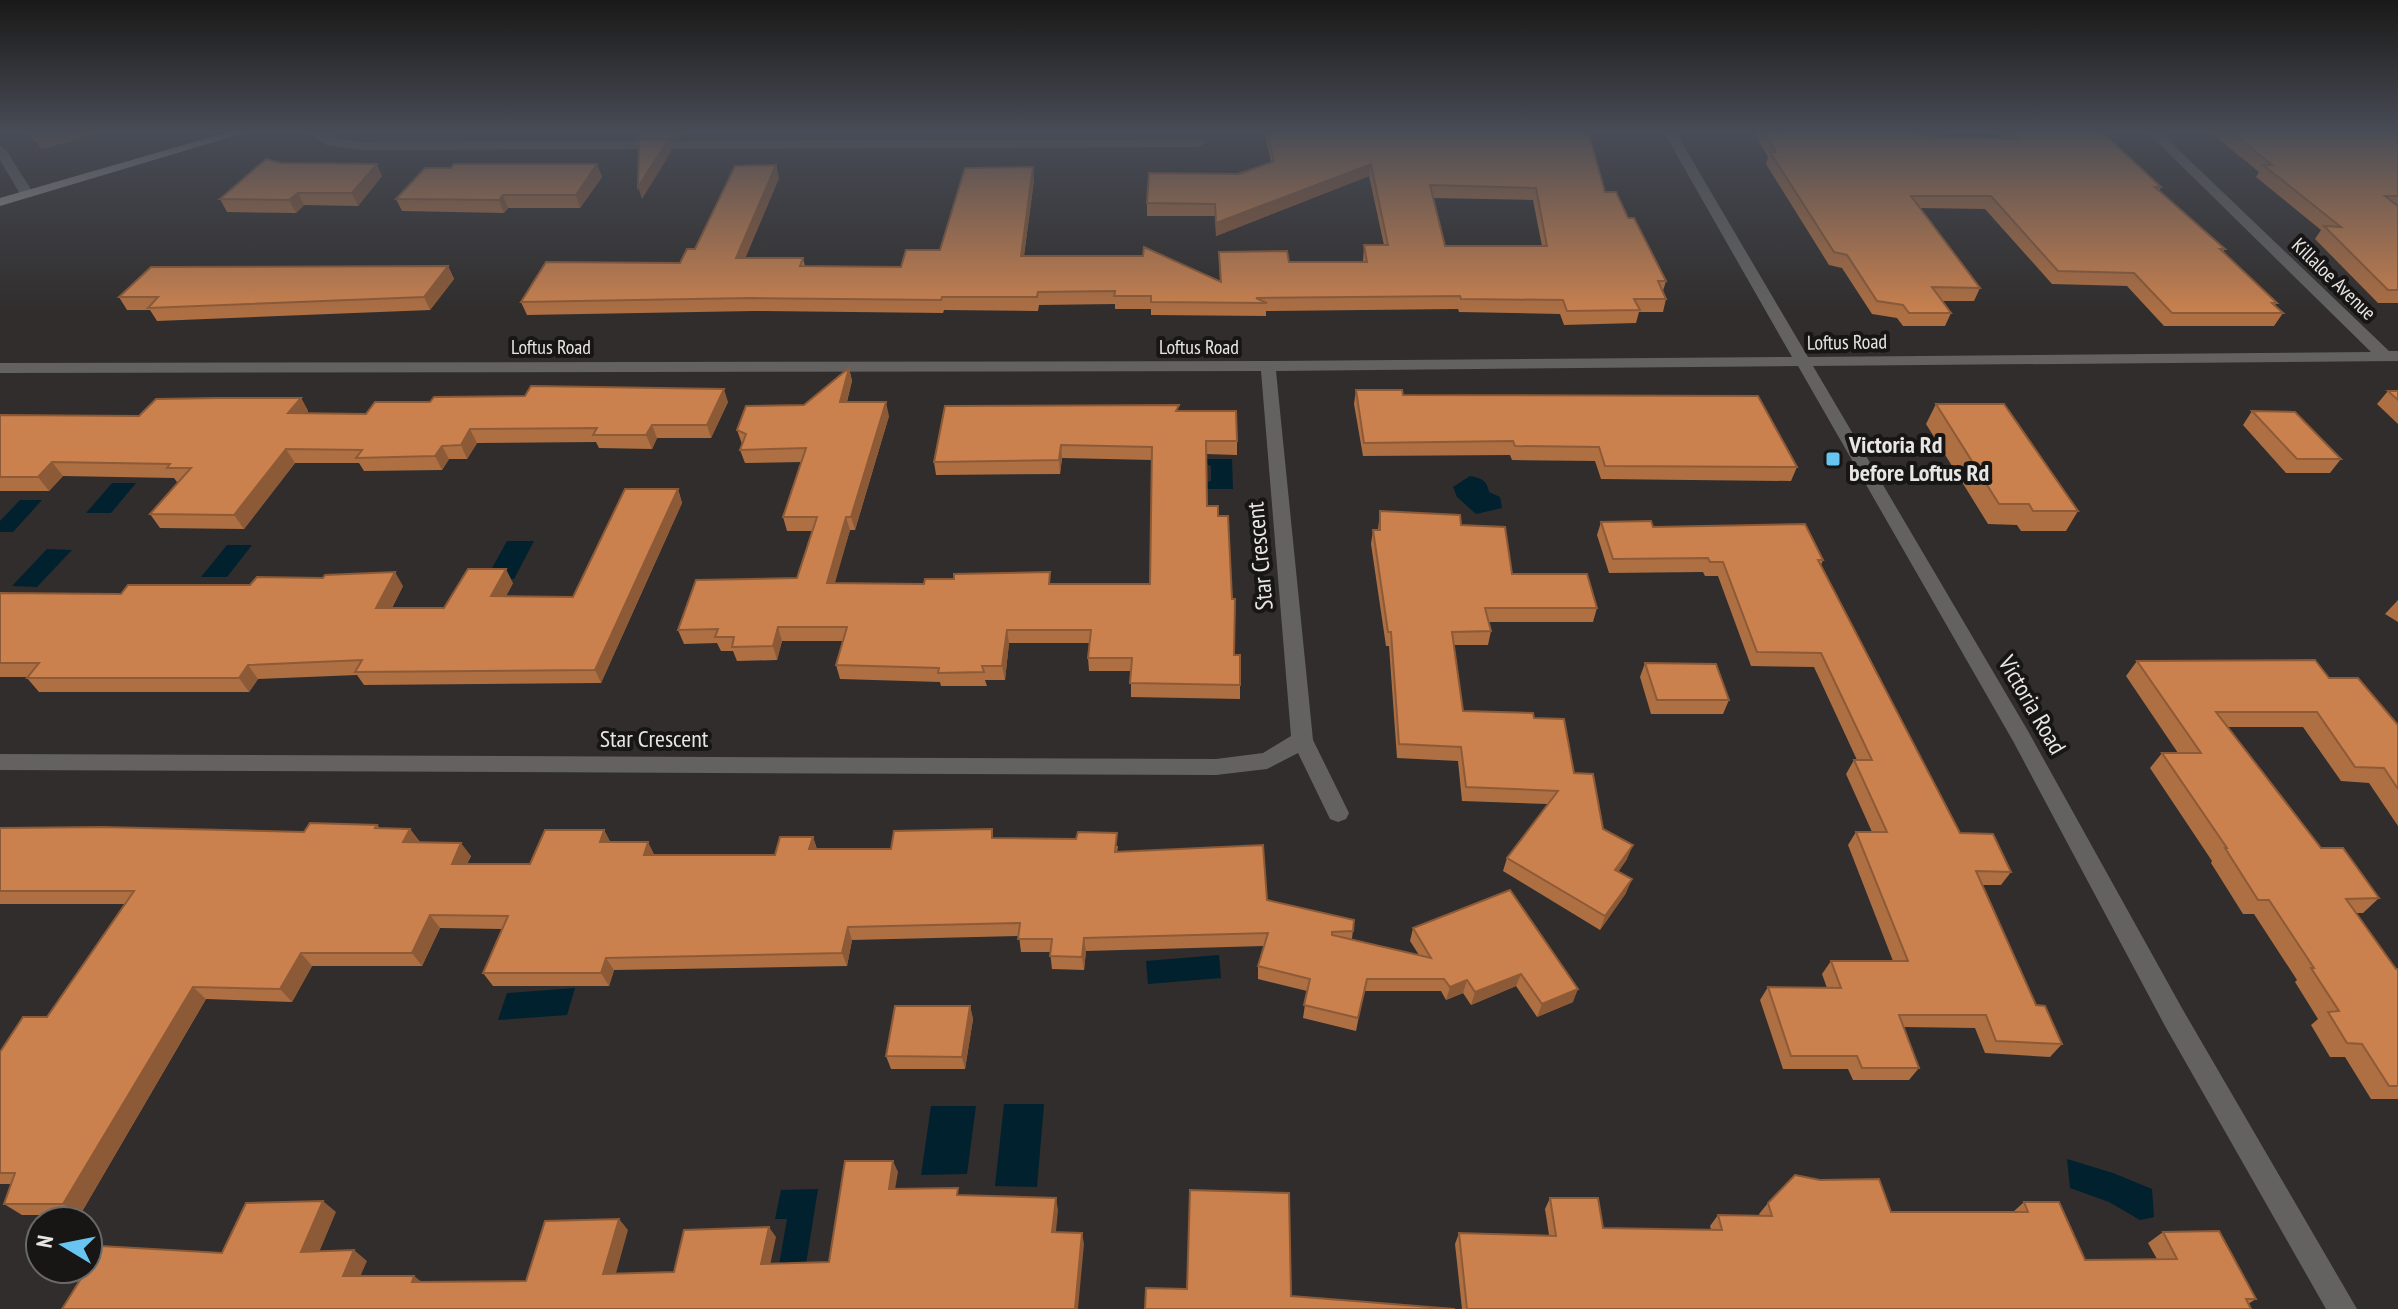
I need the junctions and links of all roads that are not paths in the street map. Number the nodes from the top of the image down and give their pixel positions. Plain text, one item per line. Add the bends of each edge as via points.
1 (34, 192) edge
2 (1704, 192) edge
3 (2217, 192) edge
4 (27, 194) joint
5 (0, 202) edge
6 (2391, 356) edge
7 (1802, 362) junction
8 (1268, 366) junction
9 (0, 368) edge
10 (1302, 740) junction
11 (0, 762) edge
12 (1338, 813) dead end
13 (2342, 1309) edge

1 - 4 main road
2 - 7 street, Victoria Road
3 - 6 street, Killaloe Avenue
4 - 5 main road
6 - 7 street, Loftus Road
7 - 8 street, Loftus Road
7 - 13 street, Victoria Road via 2021,737 2174,1018
8 - 9 street, Loftus Road
8 - 10 street, Star Crescent
10 - 11 street, Star Crescent via 1267,761 1216,767
10 - 12 street, Star Crescent

